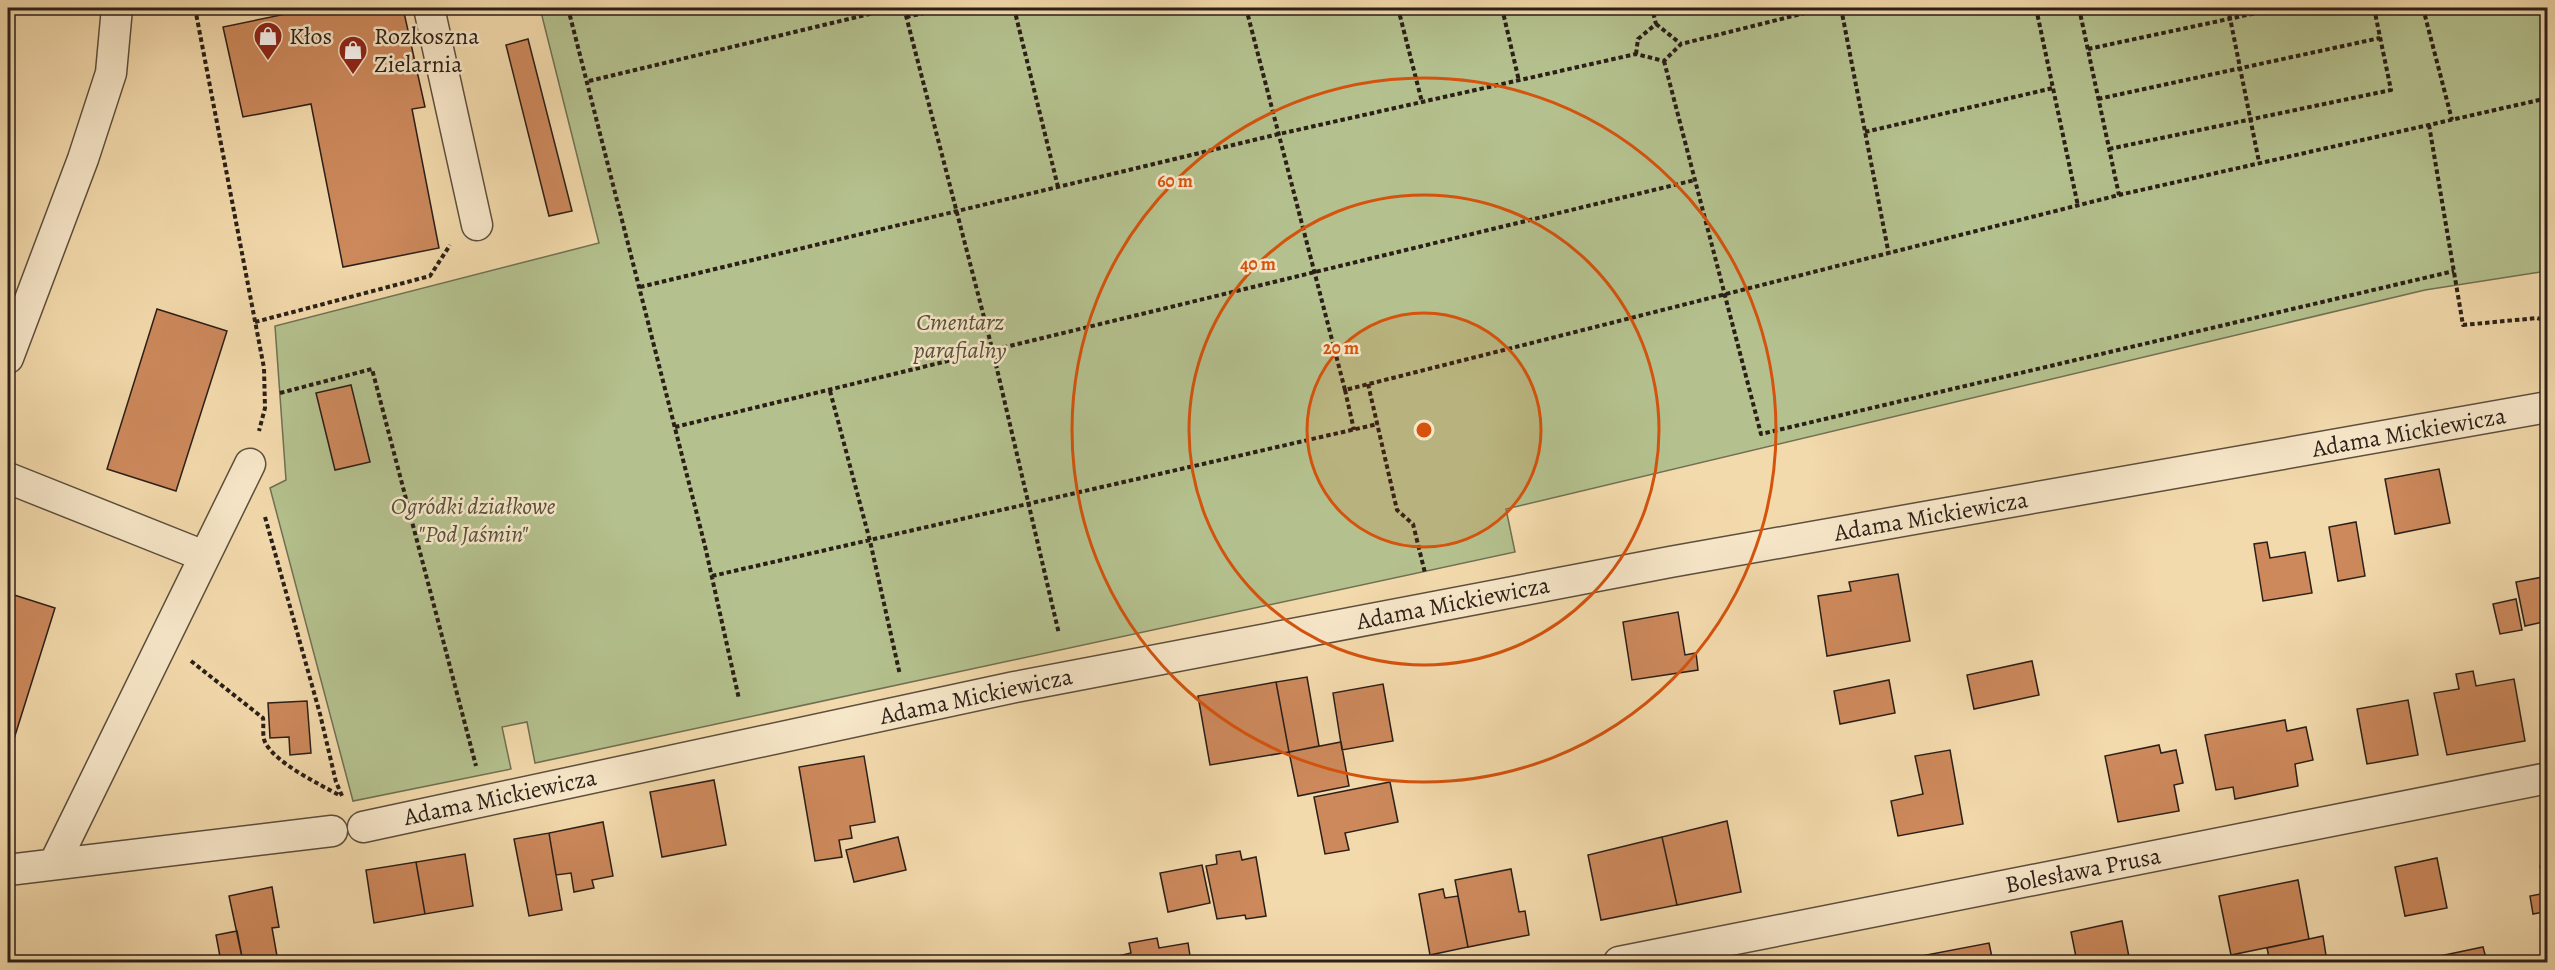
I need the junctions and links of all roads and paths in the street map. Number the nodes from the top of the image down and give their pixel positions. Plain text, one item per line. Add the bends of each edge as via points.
1 (117, 8) edge
2 (195, 8) edge
3 (429, 8) edge
4 (568, 8) edge
5 (895, 8) edge
6 (904, 8) edge
7 (947, 8) edge
8 (1014, 8) edge
9 (1246, 8) edge
10 (1398, 8) edge
11 (1502, 8) edge
12 (1652, 8) edge
13 (1825, 8) edge
14 (1841, 8) edge
15 (2036, 8) edge
16 (2079, 8) edge
17 (2228, 8) edge
18 (2280, 8) edge
19 (2374, 8) edge
20 (2423, 8) edge
21 (906, 17) junction
22 (2230, 18) junction
23 (1656, 24) junction
24 (2380, 38) junction
25 (1682, 44) junction
26 (2088, 49) junction
27 (1636, 54) junction
28 (1664, 61) junction
29 (2240, 68) junction
30 (589, 81) junction
31 (1519, 81) junction
32 (2053, 88) junction
33 (2547, 98) edge
34 (2098, 99) junction
35 (1422, 102) junction
36 (2251, 119) junction
37 (2452, 120) junction
38 (2429, 125) junction
39 (1865, 132) junction
40 (1279, 134) junction
41 (2109, 149) junction
42 (2259, 162) junction
43 (1695, 180) junction
44 (1058, 187) junction
45 (2119, 195) junction
46 (2078, 206) junction
47 (955, 212) junction
48 (466, 231) joint
49 (1889, 255) junction
50 (2454, 271) junction
51 (1315, 272) junction
52 (640, 287) junction
53 (1725, 296) junction
54 (2547, 321) edge
55 (255, 322) junction
56 (993, 352) junction
57 (8, 358) edge
58 (1368, 384) junction
59 (1345, 390) junction
60 (830, 391) junction
61 (280, 393) dead end
62 (2547, 407) edge
63 (1378, 424) junction
64 (675, 427) junction
65 (1354, 430) junction
66 (250, 464) junction
67 (8, 478) edge
68 (1028, 504) junction
69 (870, 541) junction
70 (204, 556) junction
71 (1425, 574) dead end
72 (712, 576) junction
73 (1059, 634) dead end
74 (165, 640) junction
75 (901, 678) dead end
76 (739, 699) dead end
77 (478, 776) dead end
78 (2547, 778) edge
79 (341, 796) junction
80 (363, 826) joint
81 (332, 831) dead end
82 (55, 862) junction
83 (8, 870) edge
84 (1619, 963) edge

1 - 57 street via 111,73
2 - 55 path
3 - 48 street
4 - 30 path
5 - 30 path
6 - 21 path
7 - 21 path
8 - 44 path
9 - 40 path
10 - 35 path
11 - 31 path
12 - 23 path
13 - 25 path
14 - 39 path
15 - 32 path
16 - 26 path
17 - 22 path
18 - 22 path
19 - 24 path
20 - 37 path
21 - 47 path
22 - 26 path
22 - 29 path
23 - 25 path
23 - 27 path via 1638,39
24 - 29 path
24 - 36 path via 2391,90
25 - 28 path
26 - 34 path
27 - 28 path
27 - 31 path
28 - 43 path
29 - 34 path
29 - 36 path
30 - 52 path
31 - 35 path
32 - 39 path
32 - 46 path
33 - 37 path
34 - 41 path
35 - 40 path
36 - 41 path
36 - 42 path
37 - 38 path
38 - 42 path
38 - 50 path
39 - 49 path
40 - 44 path
40 - 51 path
41 - 45 path
42 - 45 path
43 - 51 path
43 - 53 path
44 - 47 path
45 - 46 path
46 - 49 path
47 - 52 path
47 - 56 path
48 - 55 path via 430,276
49 - 53 path
50 - 53 path via 1761,434
50 - 54 path via 2463,325 2537,318
51 - 56 path
51 - 59 path
52 - 64 path
53 - 58 path
55 - 66 path via 264,368 265,408
56 - 60 path
56 - 68 path
58 - 59 path
58 - 63 path
59 - 65 path
60 - 64 path
60 - 69 path
61 - 77 path via 372,369
62 - 80 street, Adama Mickiewicza via 1670,562 1039,682
63 - 65 path
63 - 71 path via 1398,510 1413,524
64 - 72 path
65 - 68 path
66 - 70 street
66 - 79 path
67 - 70 street
68 - 69 path
68 - 73 path
69 - 72 path
69 - 75 path
70 - 74 street
72 - 76 path
74 - 79 path via 263,718 264,741 288,765
74 - 82 street
78 - 84 street, Bolesława Prusa
79 - 80 path
81 - 82 street
82 - 83 street

